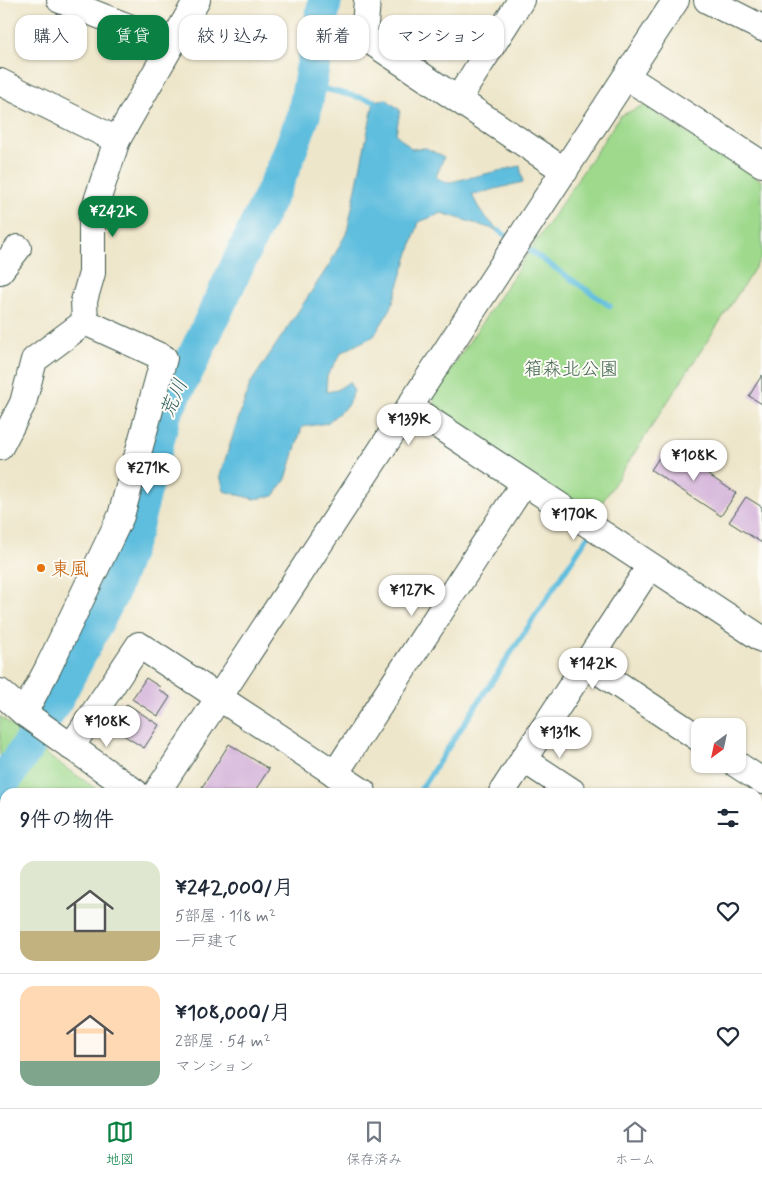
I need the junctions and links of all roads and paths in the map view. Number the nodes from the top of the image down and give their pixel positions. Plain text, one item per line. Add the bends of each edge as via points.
1 (60, 0) edge
2 (197, 0) edge
3 (367, 0) edge
4 (520, 0) edge
5 (676, 0) edge
6 (707, 0) edge
7 (762, 28) edge
8 (172, 44) junction
9 (627, 77) junction
10 (0, 82) edge
11 (458, 99) junction
12 (117, 140) junction
13 (762, 164) edge
14 (565, 171) junction
15 (18, 248) dead end
16 (0, 271) edge
17 (85, 322) junction
18 (410, 407) junction
19 (0, 447) edge
20 (524, 483) junction
21 (650, 566) junction
22 (762, 639) edge
23 (586, 663) junction
24 (0, 692) edge
25 (219, 698) junction
26 (24, 713) junction
27 (691, 734) edge
28 (63, 742) junction
29 (523, 760) junction
30 (746, 771) edge
31 (335, 774) junction
32 (762, 781) edge
33 (128, 788) edge
34 (160, 788) edge
35 (357, 788) edge
36 (505, 788) edge
37 (567, 788) edge

1 - 8 street
2 - 8 street
3 - 11 street via 364,37
4 - 11 street
5 - 9 street
6 - 7 street
8 - 12 street
9 - 13 street
9 - 14 street
10 - 12 street
11 - 14 street
12 - 17 street via 92,216 92,273 84,301
14 - 18 street
15 - 16 street
17 - 19 street via 34,360 23,403
17 - 26 street via 164,358 120,516
18 - 20 street
18 - 25 street
20 - 21 street
20 - 31 street
21 - 22 street
21 - 23 street
23 - 27 street
23 - 29 street
24 - 26 street
25 - 28 street via 139,645
25 - 31 street
25 - 34 street
26 - 28 street
28 - 33 street
29 - 36 street
29 - 37 street
30 - 32 street
31 - 35 street

